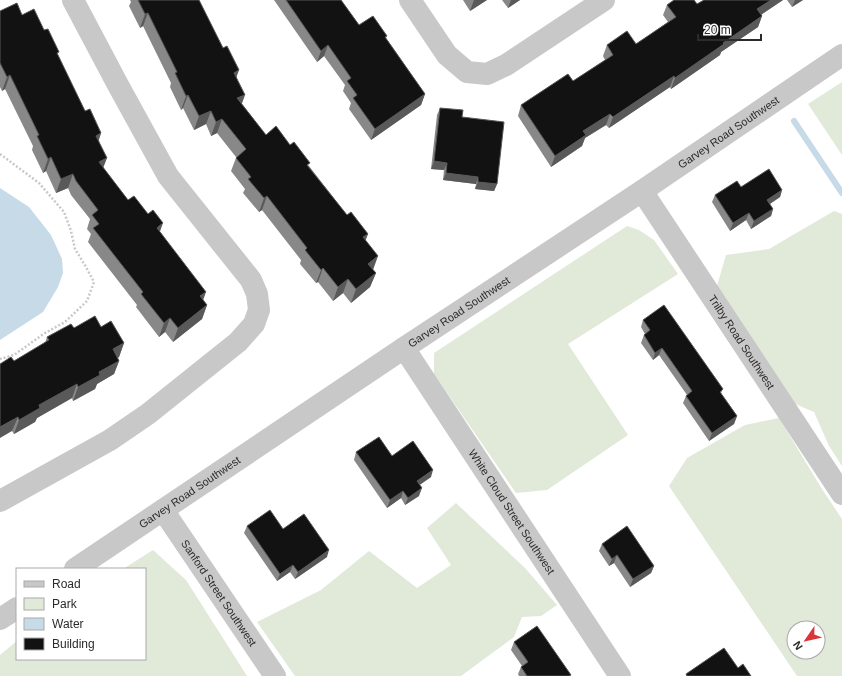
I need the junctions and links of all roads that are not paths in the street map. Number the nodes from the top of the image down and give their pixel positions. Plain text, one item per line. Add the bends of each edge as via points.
1 (73, 0) edge
2 (410, 0) edge
3 (604, 0) edge
4 (842, 55) edge
5 (642, 191) junction
6 (404, 348) junction
7 (842, 494) edge
8 (0, 501) edge
9 (163, 510) junction
10 (76, 568) edge
11 (16, 609) edge
12 (0, 619) edge
13 (275, 676) edge
14 (620, 676) edge

1 - 8 street via 168,176 251,280 257,294 259,310 254,324 238,342 148,414 110,440
2 - 3 street via 447,56 467,72 487,74 506,65
4 - 5 street, Garvey Road Southwest
5 - 6 street, Garvey Road Southwest
5 - 7 street, Trilby Road Southwest
6 - 9 street, Garvey Road Southwest
6 - 14 street, White Cloud Street Southwest
9 - 10 street, Garvey Road Southwest
9 - 13 street, Sanford Street Southwest
11 - 12 street

